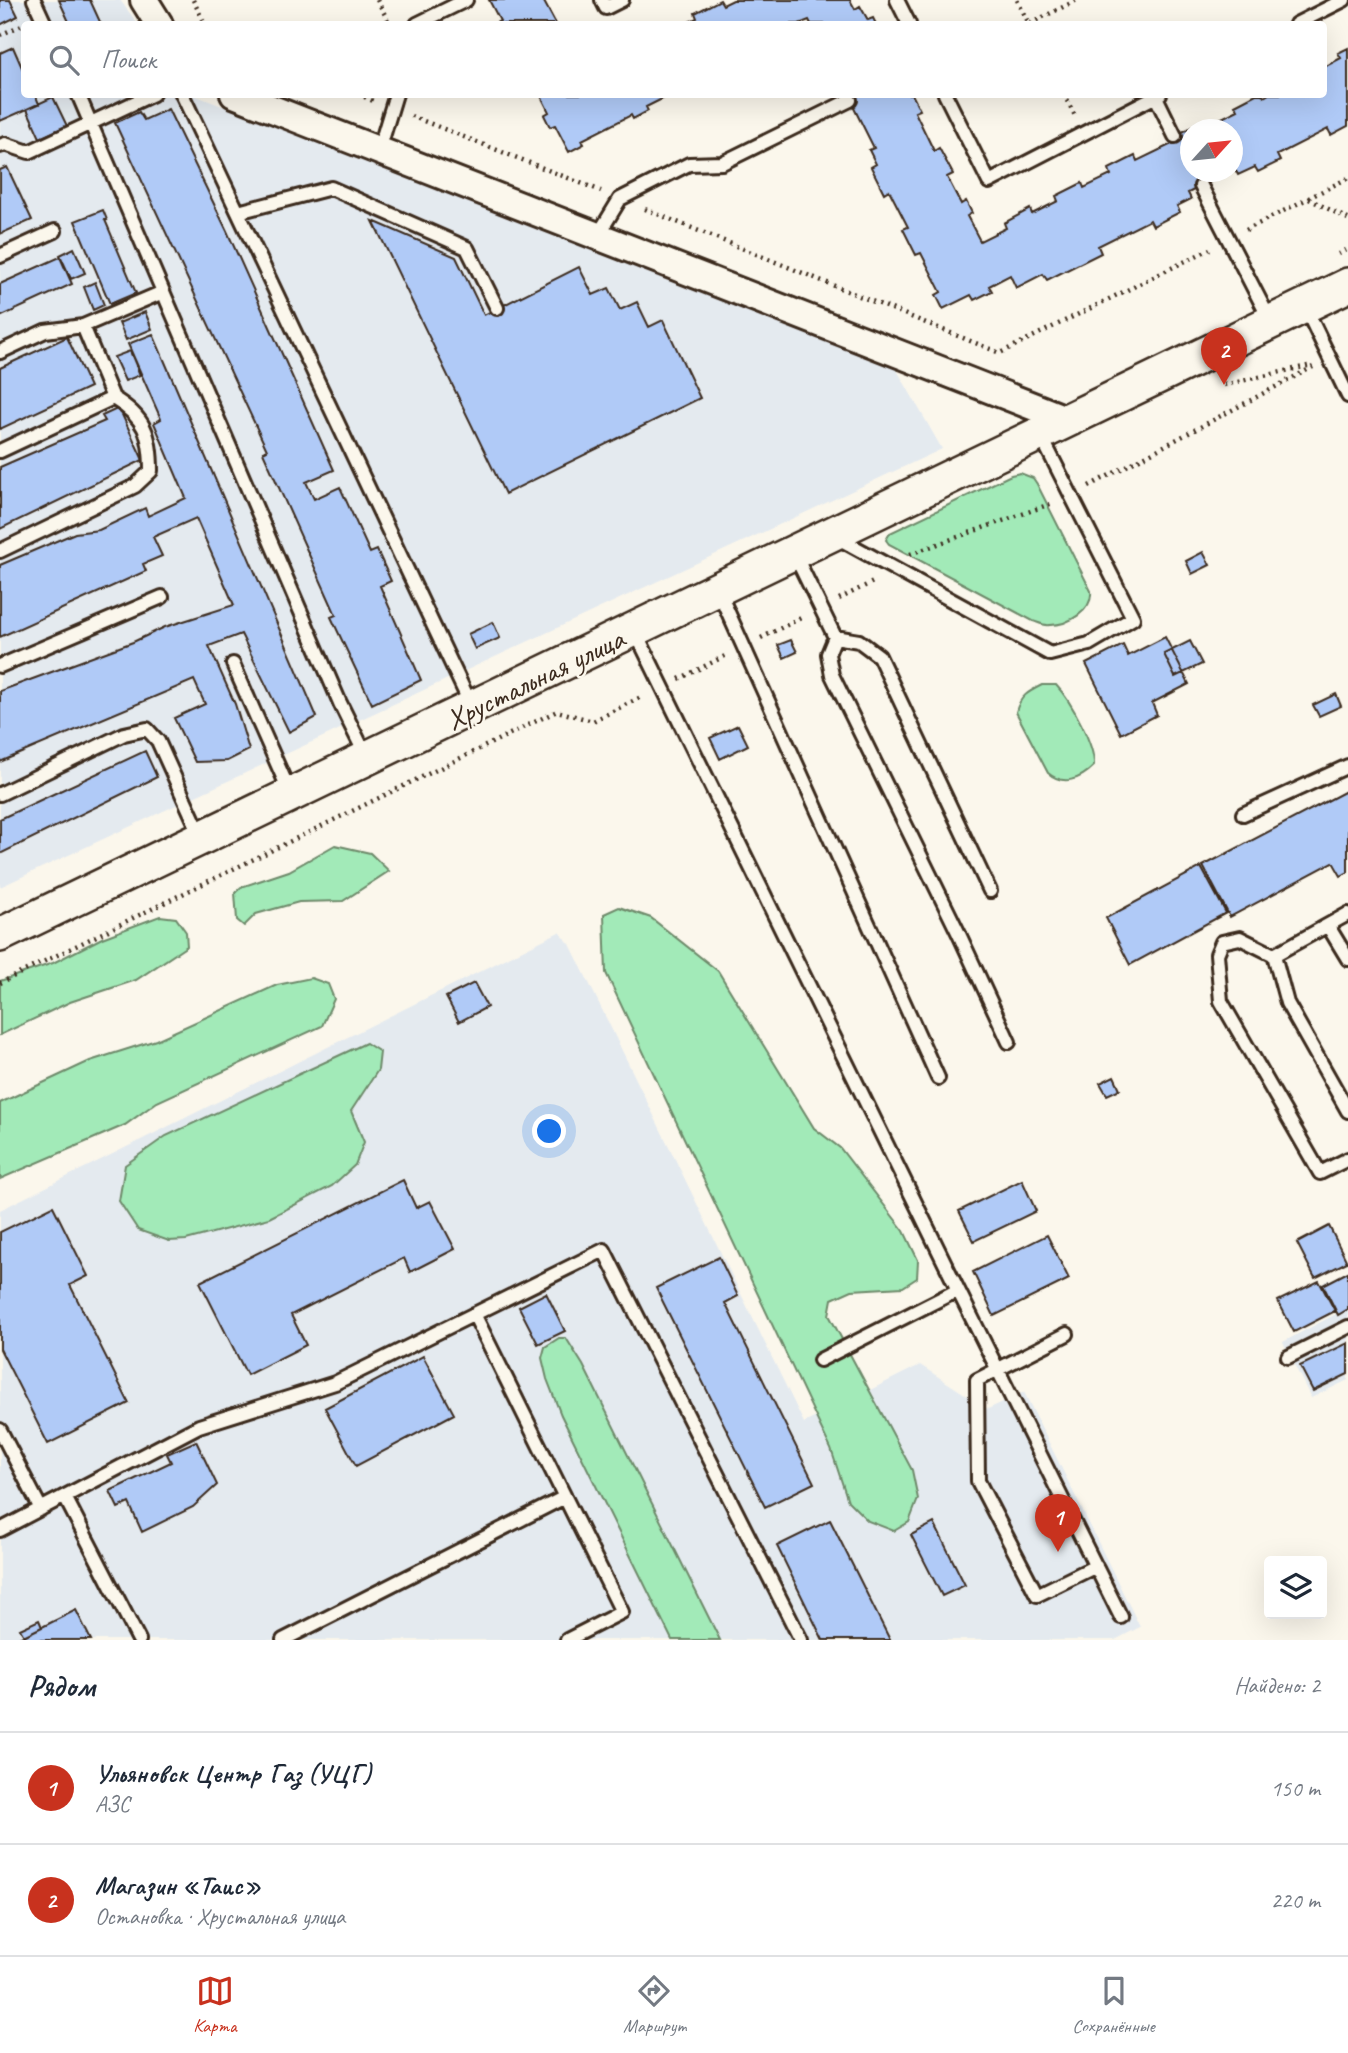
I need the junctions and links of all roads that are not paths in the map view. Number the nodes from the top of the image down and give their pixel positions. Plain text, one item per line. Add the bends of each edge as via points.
1 (34, 0) edge
2 (144, 0) edge
3 (466, 0) edge
4 (602, 0) edge
5 (622, 0) edge
6 (897, 0) edge
7 (1343, 0) edge
8 (44, 21) edge
9 (157, 21) edge
10 (423, 21) edge
11 (908, 21) edge
12 (1302, 21) edge
13 (80, 98) edge
14 (145, 98) edge
15 (184, 98) edge
16 (244, 98) edge
17 (395, 98) edge
18 (947, 98) edge
19 (1154, 98) edge
20 (1159, 98) edge
21 (850, 100) dead end
22 (91, 124) junction
23 (1175, 136) dead end
24 (0, 146) edge
25 (379, 150) junction
26 (1201, 186) dead end
27 (238, 212) junction
28 (55, 231) dead end
29 (598, 235) junction
30 (0, 256) edge
31 (1348, 285) edge
32 (163, 292) junction
33 (1305, 306) junction
34 (498, 308) dead end
35 (1271, 322) junction
36 (83, 326) junction
37 (0, 352) edge
38 (1348, 396) edge
39 (113, 397) junction
40 (1054, 427) junction
41 (0, 452) edge
42 (831, 534) junction
43 (0, 551) edge
44 (793, 553) junction
45 (718, 590) junction
46 (162, 597) dead end
47 (635, 630) junction
48 (835, 637) junction
49 (233, 664) dead end
50 (0, 666) edge
51 (473, 708) junction
52 (367, 759) junction
53 (1348, 766) edge
54 (0, 794) edge
55 (292, 795) junction
56 (1243, 814) dead end
57 (203, 838) junction
58 (990, 891) dead end
59 (1348, 915) edge
60 (1328, 926) junction
61 (0, 935) edge
62 (1274, 955) junction
63 (1348, 960) edge
64 (1009, 1042) dead end
65 (938, 1078) dead end
66 (1348, 1111) edge
67 (1348, 1159) edge
68 (958, 1290) junction
69 (474, 1314) junction
70 (1348, 1327) edge
71 (1067, 1334) dead end
72 (1288, 1357) dead end
73 (820, 1360) dead end
74 (998, 1369) junction
75 (0, 1430) edge
76 (65, 1497) junction
77 (565, 1497) junction
78 (41, 1509) junction
79 (0, 1530) edge
80 (1096, 1566) junction
81 (1121, 1617) dead end
82 (139, 1640) edge
83 (284, 1640) edge
84 (567, 1640) edge
85 (802, 1640) edge

1 - 8 lane
2 - 9 street
3 - 10 lane
4 - 5 lane via 606,8
6 - 11 lane
7 - 12 lane
13 - 22 lane
14 - 22 lane
15 - 27 lane
16 - 25 street
17 - 25 lane
18 - 19 lane via 989,182
20 - 23 lane
21 - 29 lane via 722,163 690,163 620,199
22 - 24 lane via 29,152
22 - 32 lane
25 - 29 street
26 - 35 lane
27 - 34 lane via 331,188 467,248
27 - 51 lane
28 - 30 lane
29 - 40 street
31 - 33 street, Хрустальная улица
32 - 36 lane
32 - 52 lane
33 - 35 street, Хрустальная улица
33 - 38 lane
35 - 40 street, Хрустальная улица
36 - 37 lane via 45,331
36 - 39 lane
39 - 41 lane
39 - 43 lane via 129,407 145,430 151,471 135,486
40 - 42 street, Хрустальная улица
40 - 42 lane via 1072,496 1133,618 1089,645 1050,654
42 - 44 street, Хрустальная улица
44 - 45 street, Хрустальная улица
44 - 48 lane
45 - 47 street, Хрустальная улица
45 - 65 lane
46 - 50 lane
47 - 51 street, Хрустальная улица
47 - 68 lane
48 - 58 lane via 859,641 879,656
48 - 64 lane via 828,654 832,675
49 - 55 lane
51 - 52 street, Хрустальная улица
52 - 55 street, Хрустальная улица
53 - 56 lane
54 - 57 lane via 124,734 147,729 158,741
55 - 57 street, Хрустальная улица
57 - 61 street, Хрустальная улица
59 - 60 lane
60 - 62 lane
60 - 63 lane
62 - 66 lane via 1287,1003
62 - 67 lane via 1240,938 1222,942 1217,954 1221,1000 1320,1173
68 - 73 lane
68 - 74 lane
69 - 76 lane via 335,1383 199,1426
69 - 77 lane
69 - 85 lane via 604,1250
70 - 72 lane
71 - 74 lane
74 - 80 lane
74 - 80 lane via 977,1380 978,1480 1037,1595
75 - 78 lane
76 - 78 lane
76 - 82 lane
77 - 83 lane
77 - 84 lane via 622,1612
78 - 79 lane
80 - 81 lane

